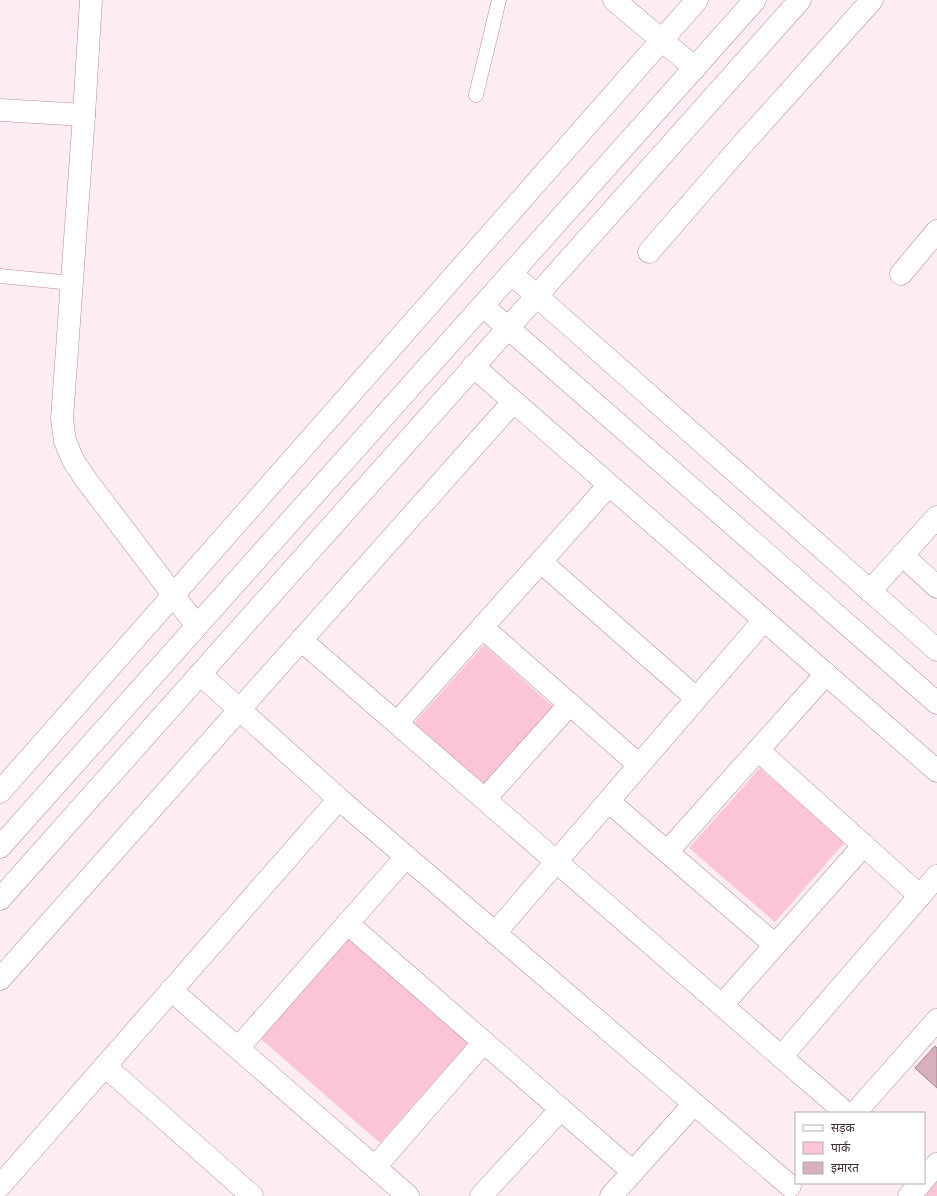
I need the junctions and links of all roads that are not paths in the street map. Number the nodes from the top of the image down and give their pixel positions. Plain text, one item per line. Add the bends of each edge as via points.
1 (91, 0) edge
2 (499, 0) edge
3 (614, 0) edge
4 (697, 0) edge
5 (756, 0) edge
6 (800, 0) edge
7 (872, 0) edge
8 (660, 40) junction
9 (695, 68) junction
10 (476, 95) dead end
11 (0, 110) edge
12 (84, 116) junction
13 (937, 231) edge
14 (649, 252) dead end
15 (512, 274) junction
16 (901, 274) dead end
17 (0, 276) edge
18 (72, 283) junction
19 (536, 296) junction
20 (482, 306) junction
21 (508, 328) junction
22 (473, 366) junction
23 (514, 402) junction
24 (609, 485) junction
25 (937, 516) edge
26 (902, 555) junction
27 (541, 562) junction
28 (937, 587) edge
29 (870, 591) junction
30 (174, 596) junction
31 (764, 620) junction
32 (197, 626) junction
33 (482, 627) junction
34 (301, 640) junction
35 (937, 650) edge
36 (200, 674) junction
37 (826, 674) junction
38 (696, 698) junction
39 (937, 703) edge
40 (570, 704) junction
41 (240, 709) junction
42 (397, 723) junction
43 (758, 750) junction
44 (639, 765) junction
45 (937, 771) edge
46 (3, 784) edge
47 (339, 799) junction
48 (485, 799) junction
49 (608, 801) junction
50 (864, 845) junction
51 (0, 847) edge
52 (667, 852) junction
53 (406, 857) junction
54 (556, 861) junction
55 (937, 876) edge
56 (920, 896) junction
57 (0, 899) edge
58 (347, 923) junction
59 (495, 933) junction
60 (775, 946) junction
61 (0, 979) edge
62 (171, 990) junction
63 (722, 1005) junction
64 (937, 1020) edge
65 (484, 1042) junction
66 (238, 1048) junction
67 (781, 1057) junction
68 (105, 1066) junction
69 (694, 1104) junction
70 (561, 1109) junction
71 (845, 1112) edge
72 (856, 1112) edge
73 (937, 1164) edge
74 (375, 1168) junction
75 (633, 1172) junction
76 (925, 1178) edge
77 (920, 1184) edge
78 (0, 1186) edge
79 (789, 1187) edge
80 (252, 1196) edge
81 (408, 1196) edge
82 (482, 1196) edge
83 (611, 1196) edge
84 (909, 1196) edge

1 - 12 street
2 - 10 lane
3 - 8 street
4 - 8 street
5 - 9 street
6 - 19 street
7 - 14 street
8 - 9 street
8 - 30 street
9 - 15 street
11 - 12 street
12 - 18 street
13 - 16 street
15 - 19 street
15 - 20 street
17 - 18 lane
18 - 30 street via 62,419 65,441 84,477
19 - 21 street
19 - 29 street
20 - 21 street
20 - 32 street
21 - 22 street
21 - 39 street
22 - 23 street
22 - 36 street
23 - 24 street
23 - 34 street
24 - 27 street
24 - 31 street
25 - 26 street
26 - 28 street
26 - 29 street
27 - 33 street
27 - 38 street
29 - 35 street
30 - 32 street
30 - 46 street
31 - 37 street
31 - 38 street
32 - 51 street
33 - 40 street
33 - 42 street
34 - 41 street
34 - 42 street
36 - 41 street
36 - 57 street
37 - 43 street
37 - 45 street
38 - 44 street
40 - 44 street
40 - 48 street
41 - 47 street
41 - 61 street
42 - 48 street
43 - 50 street
43 - 52 street
44 - 49 street
47 - 53 street
47 - 62 street
48 - 54 street
49 - 52 street
49 - 54 street
50 - 56 street
50 - 60 street
52 - 60 street
53 - 58 street
53 - 59 street
54 - 59 street
54 - 63 street
55 - 56 street
56 - 67 street
58 - 65 street
58 - 66 street
59 - 69 street
60 - 63 street
62 - 66 street
62 - 68 street
63 - 67 street
64 - 72 street
65 - 70 street
65 - 74 street
66 - 74 street
67 - 71 street
68 - 78 street
68 - 80 street
69 - 75 street
69 - 79 street
70 - 75 street
70 - 82 street
73 - 76 street
74 - 81 street
75 - 83 street
77 - 84 street

